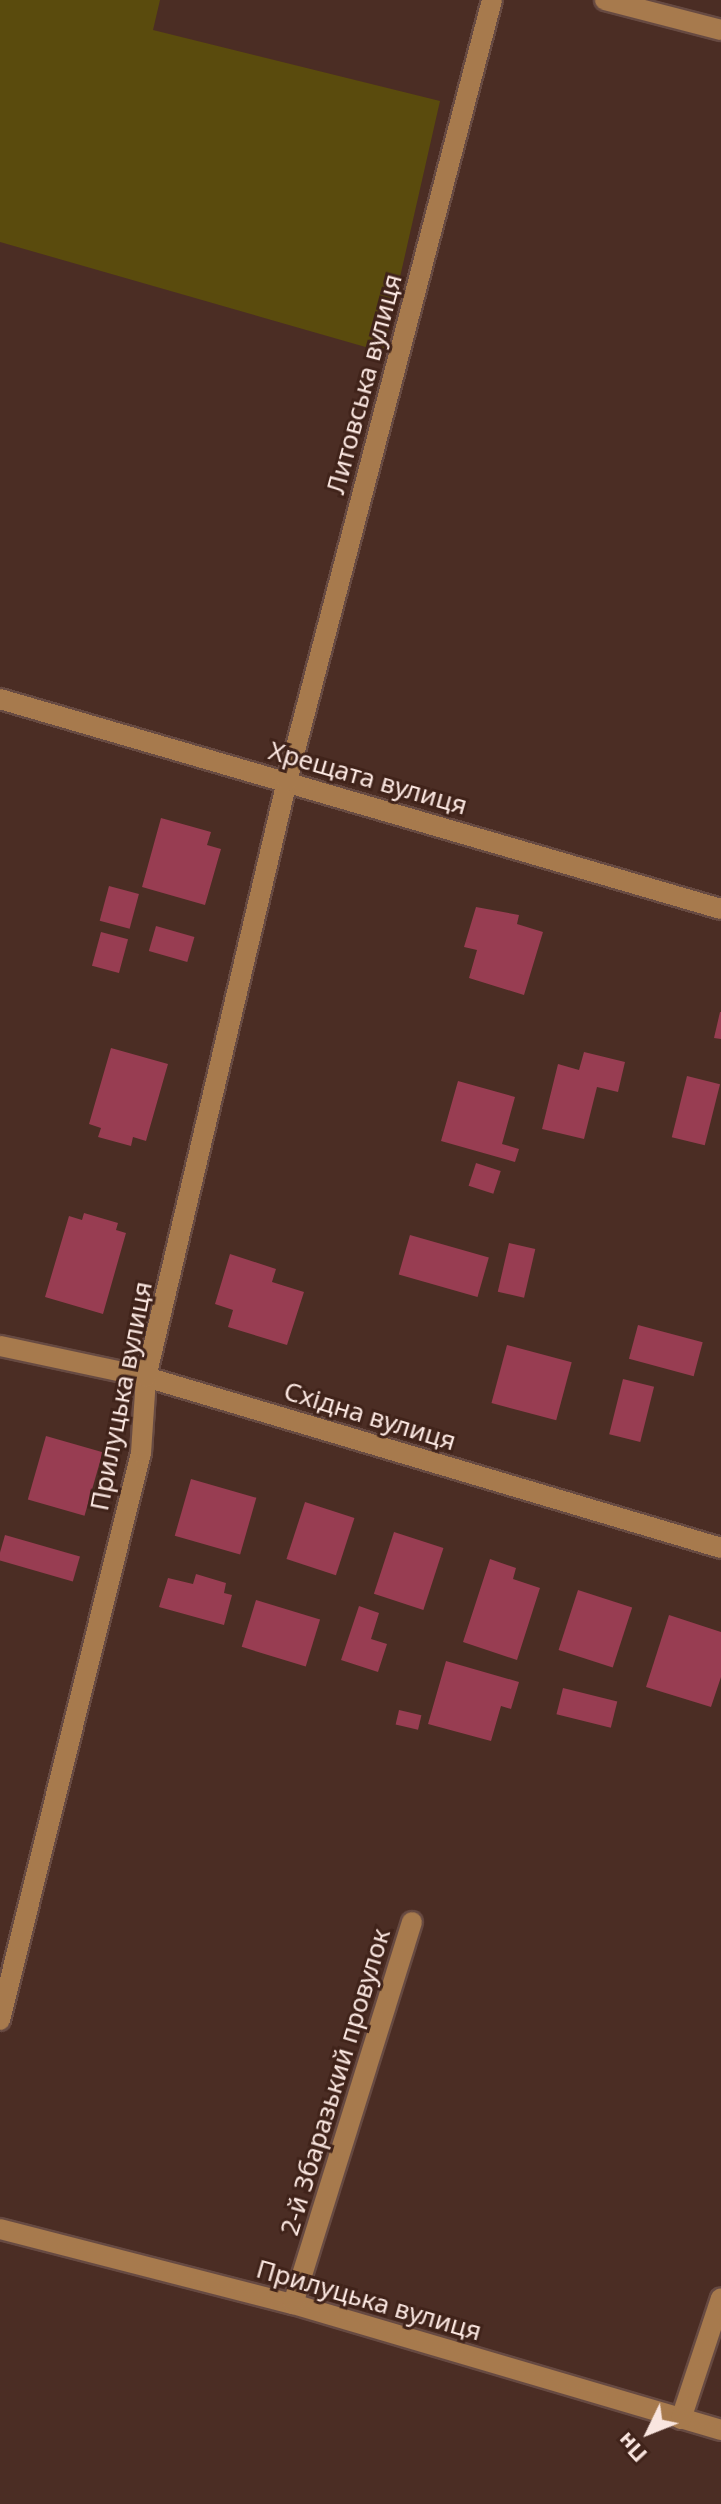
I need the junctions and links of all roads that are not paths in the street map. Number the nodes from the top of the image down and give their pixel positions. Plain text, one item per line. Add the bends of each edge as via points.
1 (492, 0) edge
2 (605, 0) edge
3 (721, 30) edge
4 (0, 699) edge
5 (287, 781) junction
6 (721, 909) edge
7 (0, 1346) edge
8 (146, 1377) junction
9 (721, 1548) edge
10 (412, 1922) dead end
11 (0, 2020) edge
12 (0, 2229) edge
13 (721, 2298) edge
14 (293, 2304) junction
15 (681, 2419) junction
16 (721, 2430) edge

1 - 5 street, Литовська вулиця
2 - 3 street
4 - 5 street, Хрещата вулиця
5 - 6 street, Хрещата вулиця
5 - 8 street, Прилуцька вулиця
7 - 8 street, Східна вулиця
8 - 9 street, Східна вулиця
8 - 11 street, Прилуцька вулиця via 141,1453
10 - 14 street, 2-й Збаразький провулок
12 - 14 street, Прилуцька вулиця
13 - 15 street
14 - 15 street, Прилуцька вулиця
15 - 16 street, Прилуцька вулиця

